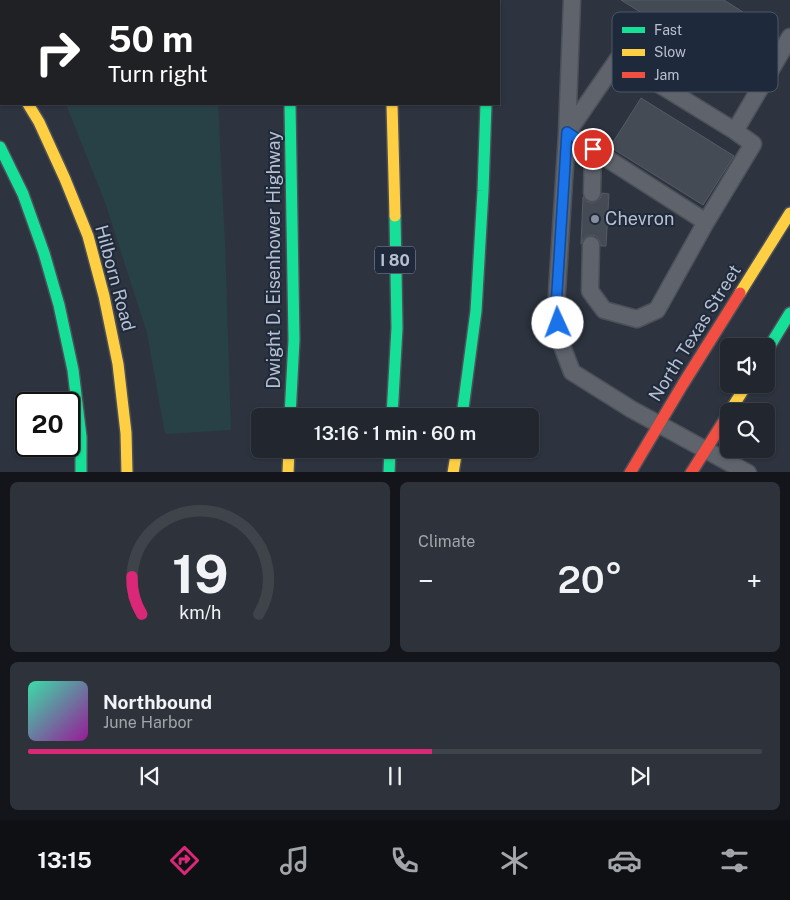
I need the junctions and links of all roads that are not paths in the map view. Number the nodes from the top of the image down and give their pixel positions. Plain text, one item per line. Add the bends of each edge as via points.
1 (572, 0) edge
2 (789, 39) edge
3 (778, 58) edge
4 (612, 68) edge
5 (672, 92) edge
6 (758, 92) edge
7 (29, 105) edge
8 (290, 105) edge
9 (392, 105) edge
10 (486, 105) edge
11 (735, 131) junction
12 (567, 132) junction
13 (0, 147) edge
14 (593, 149) junction
15 (592, 193) dead end
16 (790, 213) edge
17 (706, 222) junction
18 (591, 245) dead end
19 (790, 313) edge
20 (775, 338) edge
21 (290, 408) edge
22 (392, 408) edge
23 (463, 408) edge
24 (659, 424) junction
25 (720, 427) edge
26 (706, 450) junction
27 (289, 458) edge
28 (390, 458) edge
29 (455, 458) edge
30 (82, 472) edge
31 (127, 472) edge
32 (288, 472) edge
33 (389, 472) edge
34 (453, 472) edge
35 (630, 472) edge
36 (691, 472) edge
37 (748, 472) edge

1 - 12 lane
2 - 3 lane
4 - 12 lane
5 - 11 lane
6 - 11 lane
7 - 31 main road, Hilborn Road via 65,179 88,236 118,364
8 - 21 main road, Dwight D. Eisenhower Highway via 294,340
9 - 22 main road, I 80 via 397,328
10 - 23 main road via 476,311
11 - 17 lane via 753,144
12 - 14 lane
12 - 24 lane via 556,308 559,338 572,372
13 - 30 main road via 32,219 59,305 73,370
14 - 15 lane
14 - 17 lane
16 - 24 main road, North Texas Street
17 - 18 lane via 657,310 637,319 604,310 590,291
19 - 20 main road
24 - 26 lane
24 - 35 main road, North Texas Street
25 - 26 main road
26 - 36 main road
26 - 37 lane
27 - 32 main road
28 - 33 main road
29 - 34 main road

